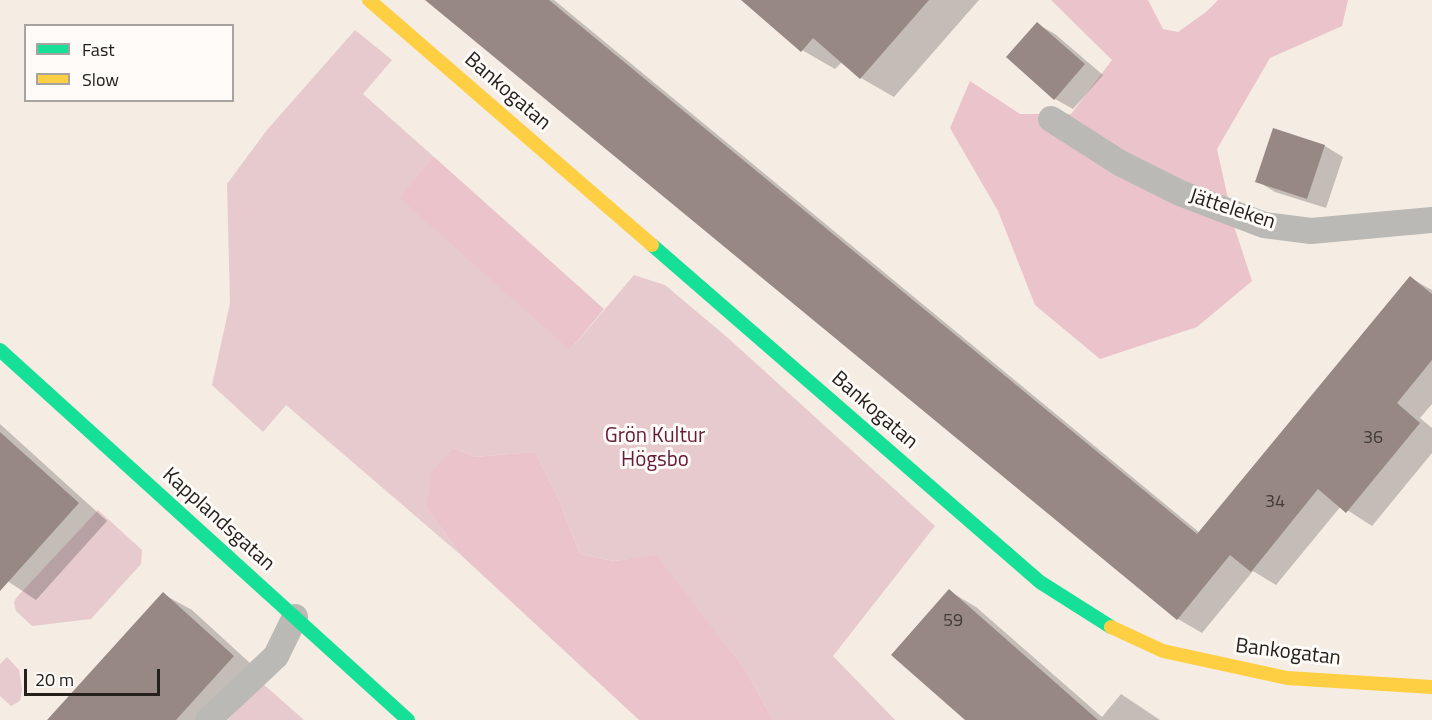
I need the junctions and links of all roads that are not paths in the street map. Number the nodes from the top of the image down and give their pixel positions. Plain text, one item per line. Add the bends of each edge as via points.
1 (369, 0) edge
2 (1051, 119) dead end
3 (1432, 220) edge
4 (0, 350) edge
5 (296, 617) junction
6 (1432, 687) edge
7 (207, 720) edge
8 (408, 720) edge

1 - 6 street, Bankogatan via 1031,574 1080,610 1163,651 1213,664 1287,678
2 - 3 lane, Jätteleken via 1120,163 1180,193 1264,225 1311,231
4 - 5 street, Kapplandsgatan
5 - 7 lane via 276,656
5 - 8 street, Kapplandsgatan

